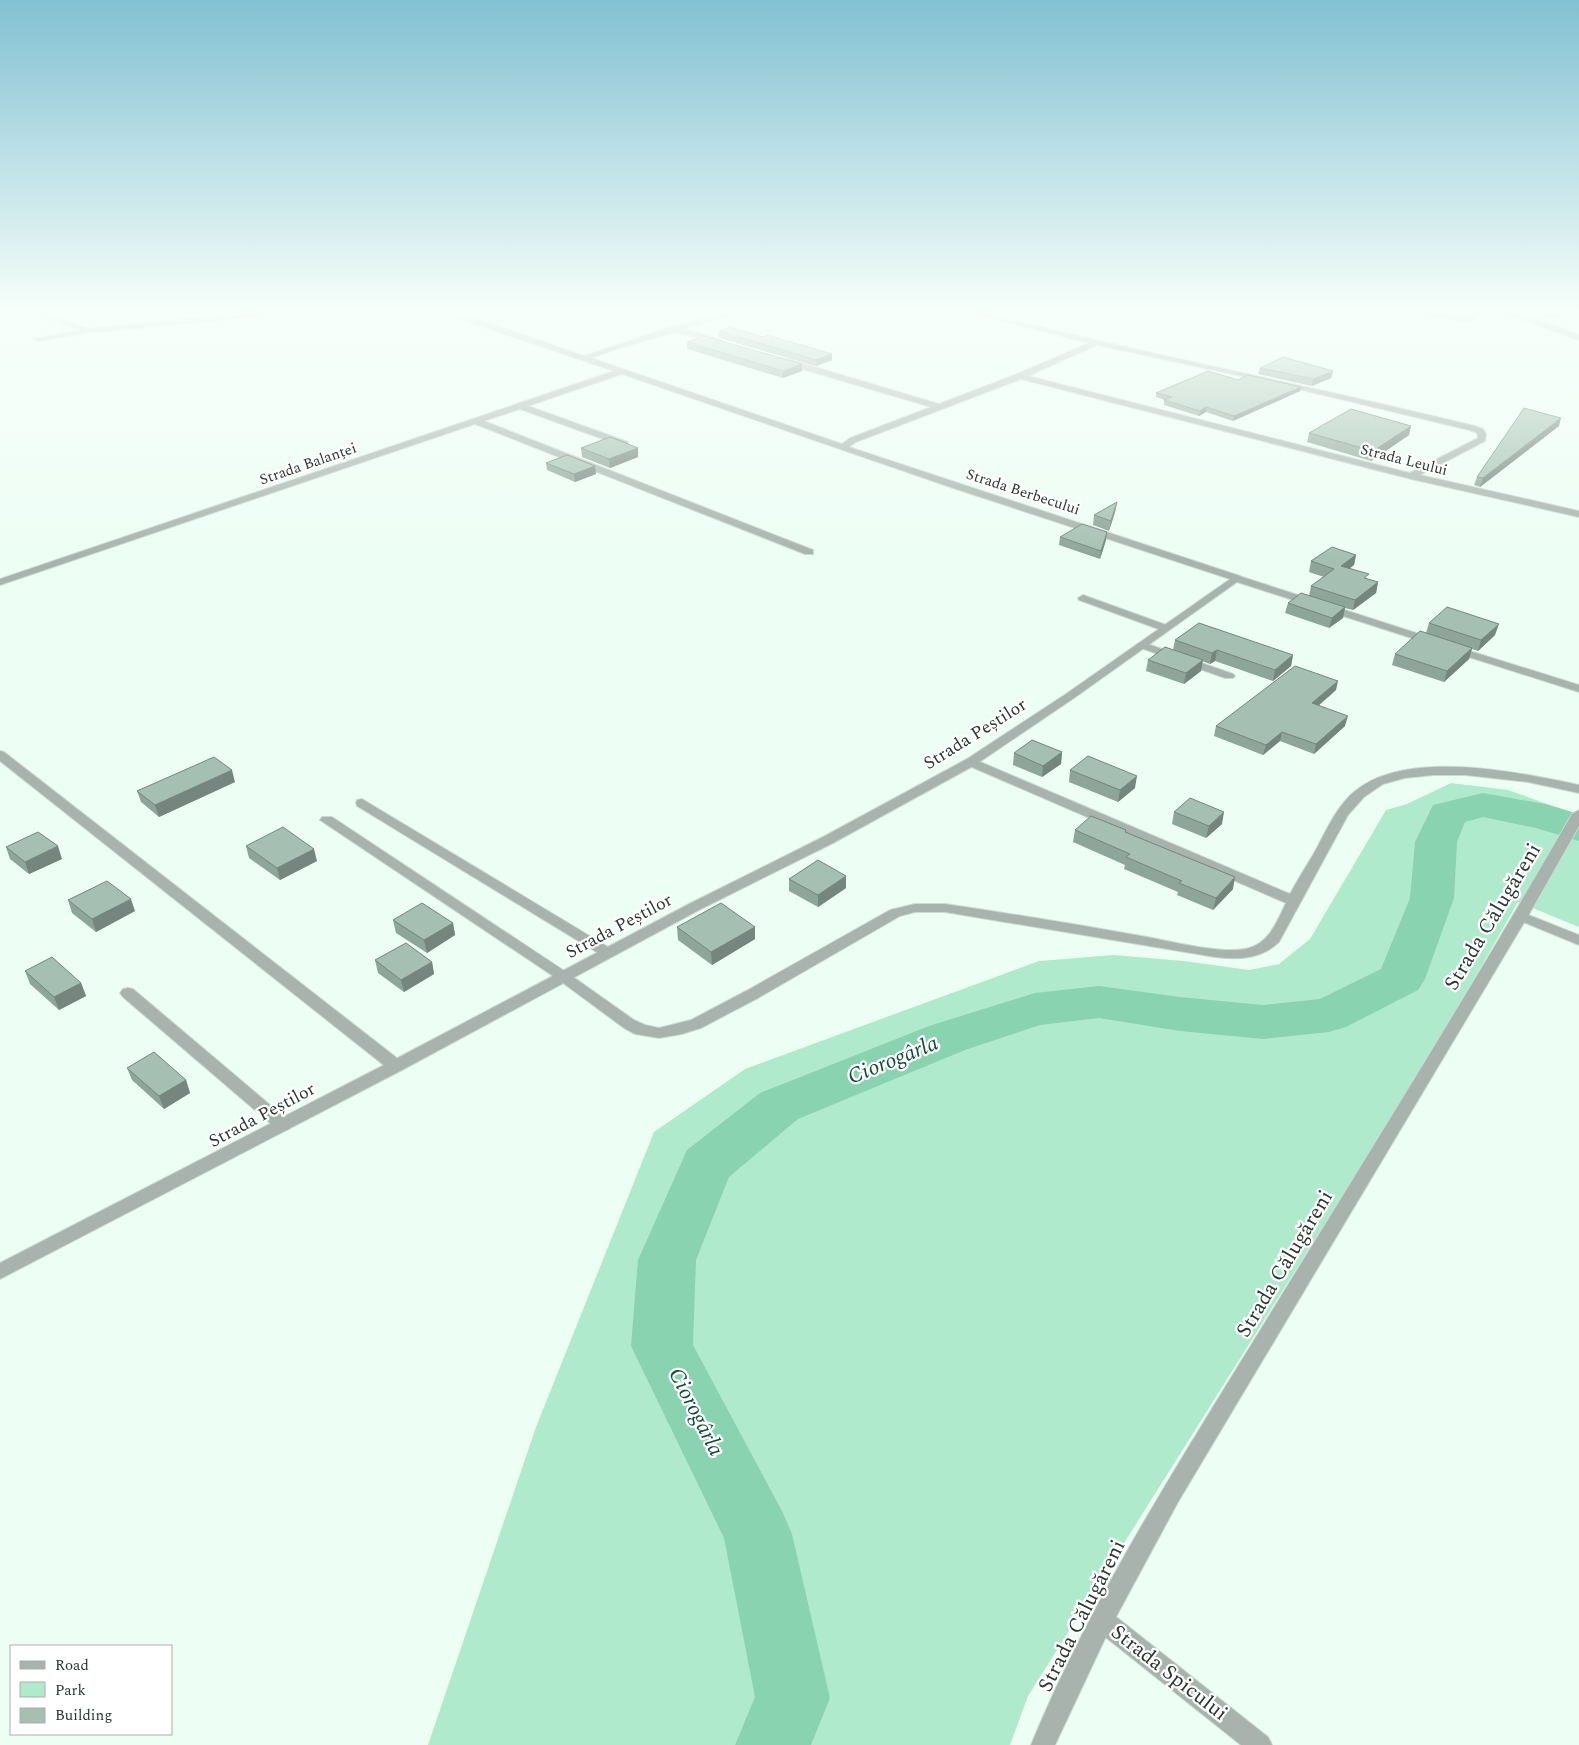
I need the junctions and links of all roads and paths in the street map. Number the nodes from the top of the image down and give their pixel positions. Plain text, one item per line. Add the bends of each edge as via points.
1 (552, 395) edge
2 (694, 395) edge
3 (901, 395) edge
4 (970, 395) edge
5 (1096, 395) edge
6 (1328, 395) edge
7 (521, 406) junction
8 (940, 407) junction
9 (476, 421) junction
10 (843, 447) junction
11 (636, 448) edge
12 (1412, 476) junction
13 (1579, 514) edge
14 (809, 552) dead end
15 (1236, 578) junction
16 (0, 582) edge
17 (1083, 598) dead end
18 (1165, 628) junction
19 (1142, 645) junction
20 (1229, 676) dead end
21 (1579, 689) edge
22 (0, 755) edge
23 (971, 762) junction
24 (1579, 789) edge
25 (362, 803) dead end
26 (1579, 814) edge
27 (327, 820) dead end
28 (1293, 901) junction
29 (1521, 916) junction
30 (1579, 940) edge
31 (608, 953) junction
32 (564, 977) junction
33 (128, 993) dead end
34 (396, 1066) junction
35 (283, 1125) junction
36 (0, 1272) edge
37 (1102, 1620) junction
38 (1043, 1745) edge
39 (1260, 1745) edge

1 - 7 street, Strada Balanței
2 - 10 street, Strada Berbecului
3 - 8 street
4 - 8 street
5 - 12 street, Strada Leului
6 - 12 street via 1472,428 1482,434 1478,442
7 - 9 street, Strada Balanței
7 - 11 street
8 - 10 street via 853,440
9 - 14 street
9 - 16 street, Strada Balanței
10 - 15 street, Strada Berbecului
12 - 13 street, Strada Leului
15 - 18 street, Strada Peștilor
15 - 21 street, Strada Berbecului
17 - 18 street
18 - 19 street, Strada Peștilor
19 - 20 street
19 - 23 street, Strada Peștilor
22 - 34 street
23 - 28 street
23 - 31 street, Strada Peștilor
24 - 28 street via 1462,770 1428,772 1382,781 1360,794 1339,819
25 - 31 street
26 - 29 street, Strada Călugăreni
27 - 32 street
28 - 32 street via 1280,932 1265,946 1249,953 1181,948 954,909 915,908 895,913 696,1024 659,1033 629,1024
29 - 30 street
29 - 37 street, Strada Călugăreni via 1172,1495
31 - 32 street, Strada Peștilor
32 - 34 street, Strada Peștilor
33 - 35 street
34 - 35 street, Strada Peștilor
35 - 36 street, Strada Peștilor
37 - 38 street, Strada Călugăreni
37 - 39 street, Strada Spicului

